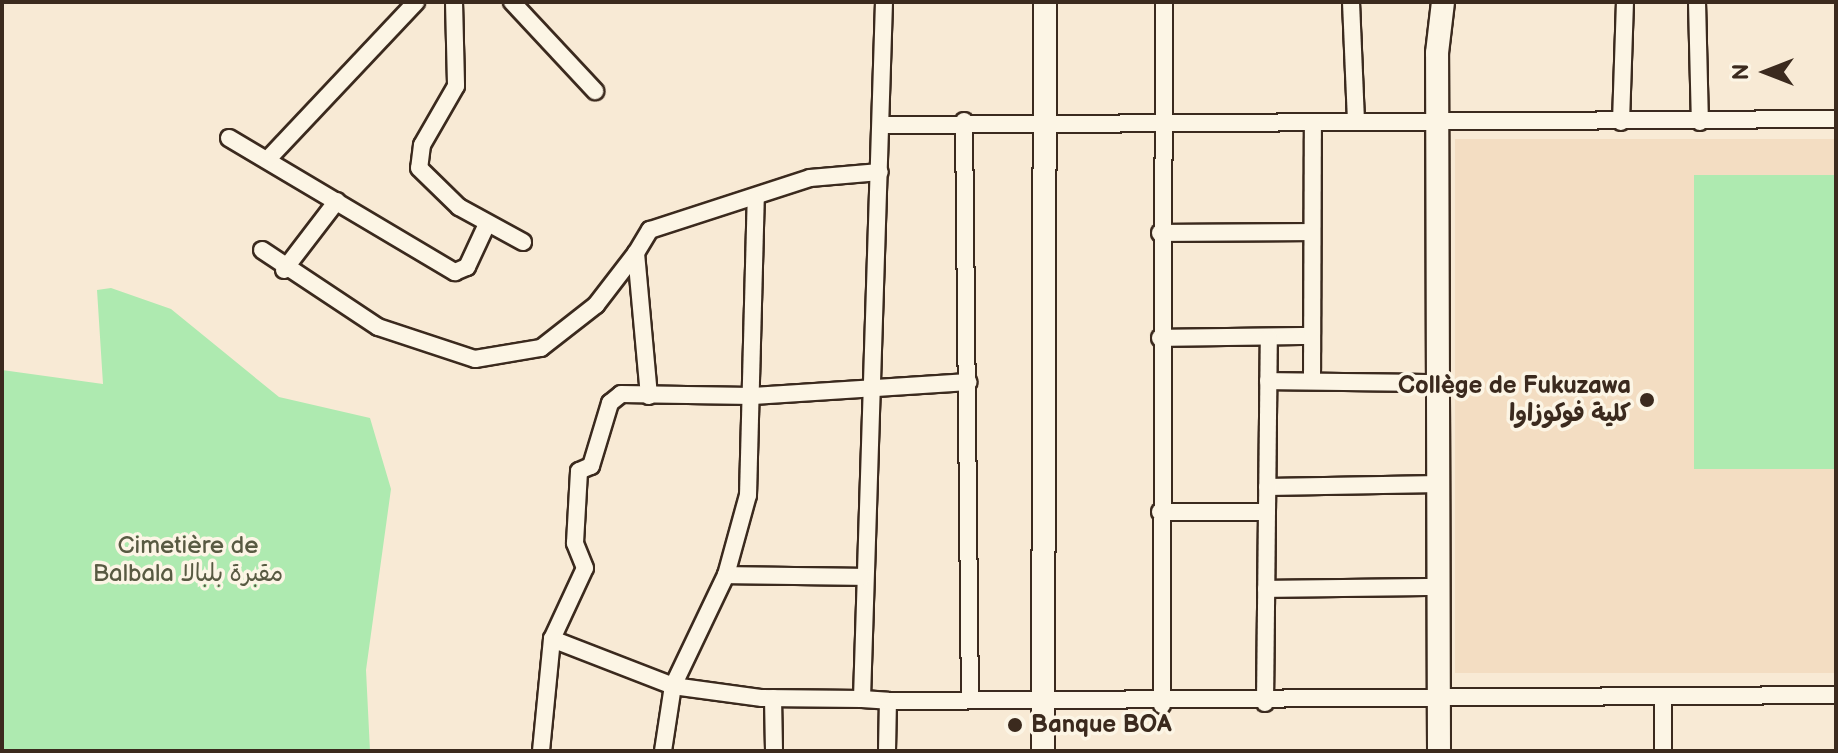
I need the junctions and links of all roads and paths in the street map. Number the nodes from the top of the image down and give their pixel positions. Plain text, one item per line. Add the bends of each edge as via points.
1 (416, 2) edge
2 (454, 2) edge
3 (512, 2) edge
4 (884, 2) edge
5 (1045, 2) edge
6 (1164, 2) edge
7 (1351, 2) edge
8 (1443, 2) edge
9 (1625, 2) edge
10 (1697, 2) edge
11 (595, 91) dead end
12 (1045, 119) junction
13 (1836, 119) edge
14 (1159, 120) junction
15 (1438, 120) junction
16 (964, 121) junction
17 (1356, 121) junction
18 (1313, 122) junction
19 (1621, 122) junction
20 (1700, 122) junction
21 (882, 125) junction
22 (229, 138) dead end
23 (270, 157) junction
24 (880, 172) junction
25 (756, 197) junction
26 (337, 201) junction
27 (487, 224) junction
28 (1311, 232) junction
29 (1160, 233) junction
30 (523, 242) dead end
31 (262, 250) dead end
32 (636, 253) junction
33 (284, 270) junction
34 (1312, 336) junction
35 (1269, 337) junction
36 (1160, 338) junction
37 (1268, 381) junction
38 (1312, 381) junction
39 (969, 382) junction
40 (1440, 383) junction
41 (871, 389) junction
42 (649, 396) junction
43 (753, 396) junction
44 (1440, 484) junction
45 (1267, 487) junction
46 (1160, 512) junction
47 (1267, 512) junction
48 (726, 575) junction
49 (863, 577) junction
50 (1440, 587) junction
51 (1266, 589) junction
52 (552, 639) junction
53 (673, 686) junction
54 (1836, 695) edge
55 (1663, 697) junction
56 (773, 698) junction
57 (862, 699) junction
58 (970, 700) junction
59 (888, 701) junction
60 (1041, 701) junction
61 (1438, 701) junction
62 (1265, 703) junction
63 (1162, 705) junction
64 (541, 751) edge
65 (663, 751) edge
66 (774, 751) edge
67 (887, 751) edge
68 (1043, 751) edge
69 (1439, 751) edge
70 (1663, 751) edge

1 - 23 street
2 - 27 street via 456,86 422,145 419,168 436,190
3 - 11 street
4 - 21 street
5 - 12 street
6 - 14 street
7 - 17 street
8 - 15 street
9 - 19 street
10 - 20 street
12 - 14 street
12 - 16 street
12 - 60 street
13 - 20 street
14 - 18 street
14 - 29 street
15 - 17 street
15 - 19 street
15 - 40 street
16 - 21 street
16 - 39 street
17 - 18 street
18 - 28 street
19 - 20 street
21 - 24 street
22 - 23 street
23 - 26 street
24 - 25 street via 823,175
24 - 41 street
25 - 32 street via 665,220
25 - 43 street
26 - 27 street via 458,273
26 - 33 street
27 - 30 street
28 - 29 street
28 - 34 street
29 - 36 street
31 - 33 street
32 - 33 street via 596,305 541,348 475,359 378,327
32 - 42 street
34 - 35 street
34 - 38 street
35 - 36 street
35 - 37 street
36 - 46 street
37 - 38 street
37 - 45 street
38 - 40 street
39 - 41 street
39 - 58 street
40 - 44 street
41 - 43 street
41 - 49 street
42 - 43 street
42 - 52 street via 621,394 610,403 591,466 579,471 575,543 585,568
43 - 48 street via 748,495
44 - 45 street
44 - 50 street
45 - 47 street
46 - 47 street
46 - 63 street
47 - 51 street
48 - 49 street
48 - 53 street
49 - 57 street
50 - 51 street
50 - 61 street
51 - 62 street
52 - 53 street
52 - 64 street
53 - 56 street
53 - 65 street
54 - 55 street
55 - 61 street
55 - 70 street
56 - 57 street
56 - 66 street
57 - 59 street
58 - 59 street
58 - 60 street
59 - 67 street
60 - 63 street
60 - 68 street
61 - 62 street
61 - 69 street
62 - 63 street

